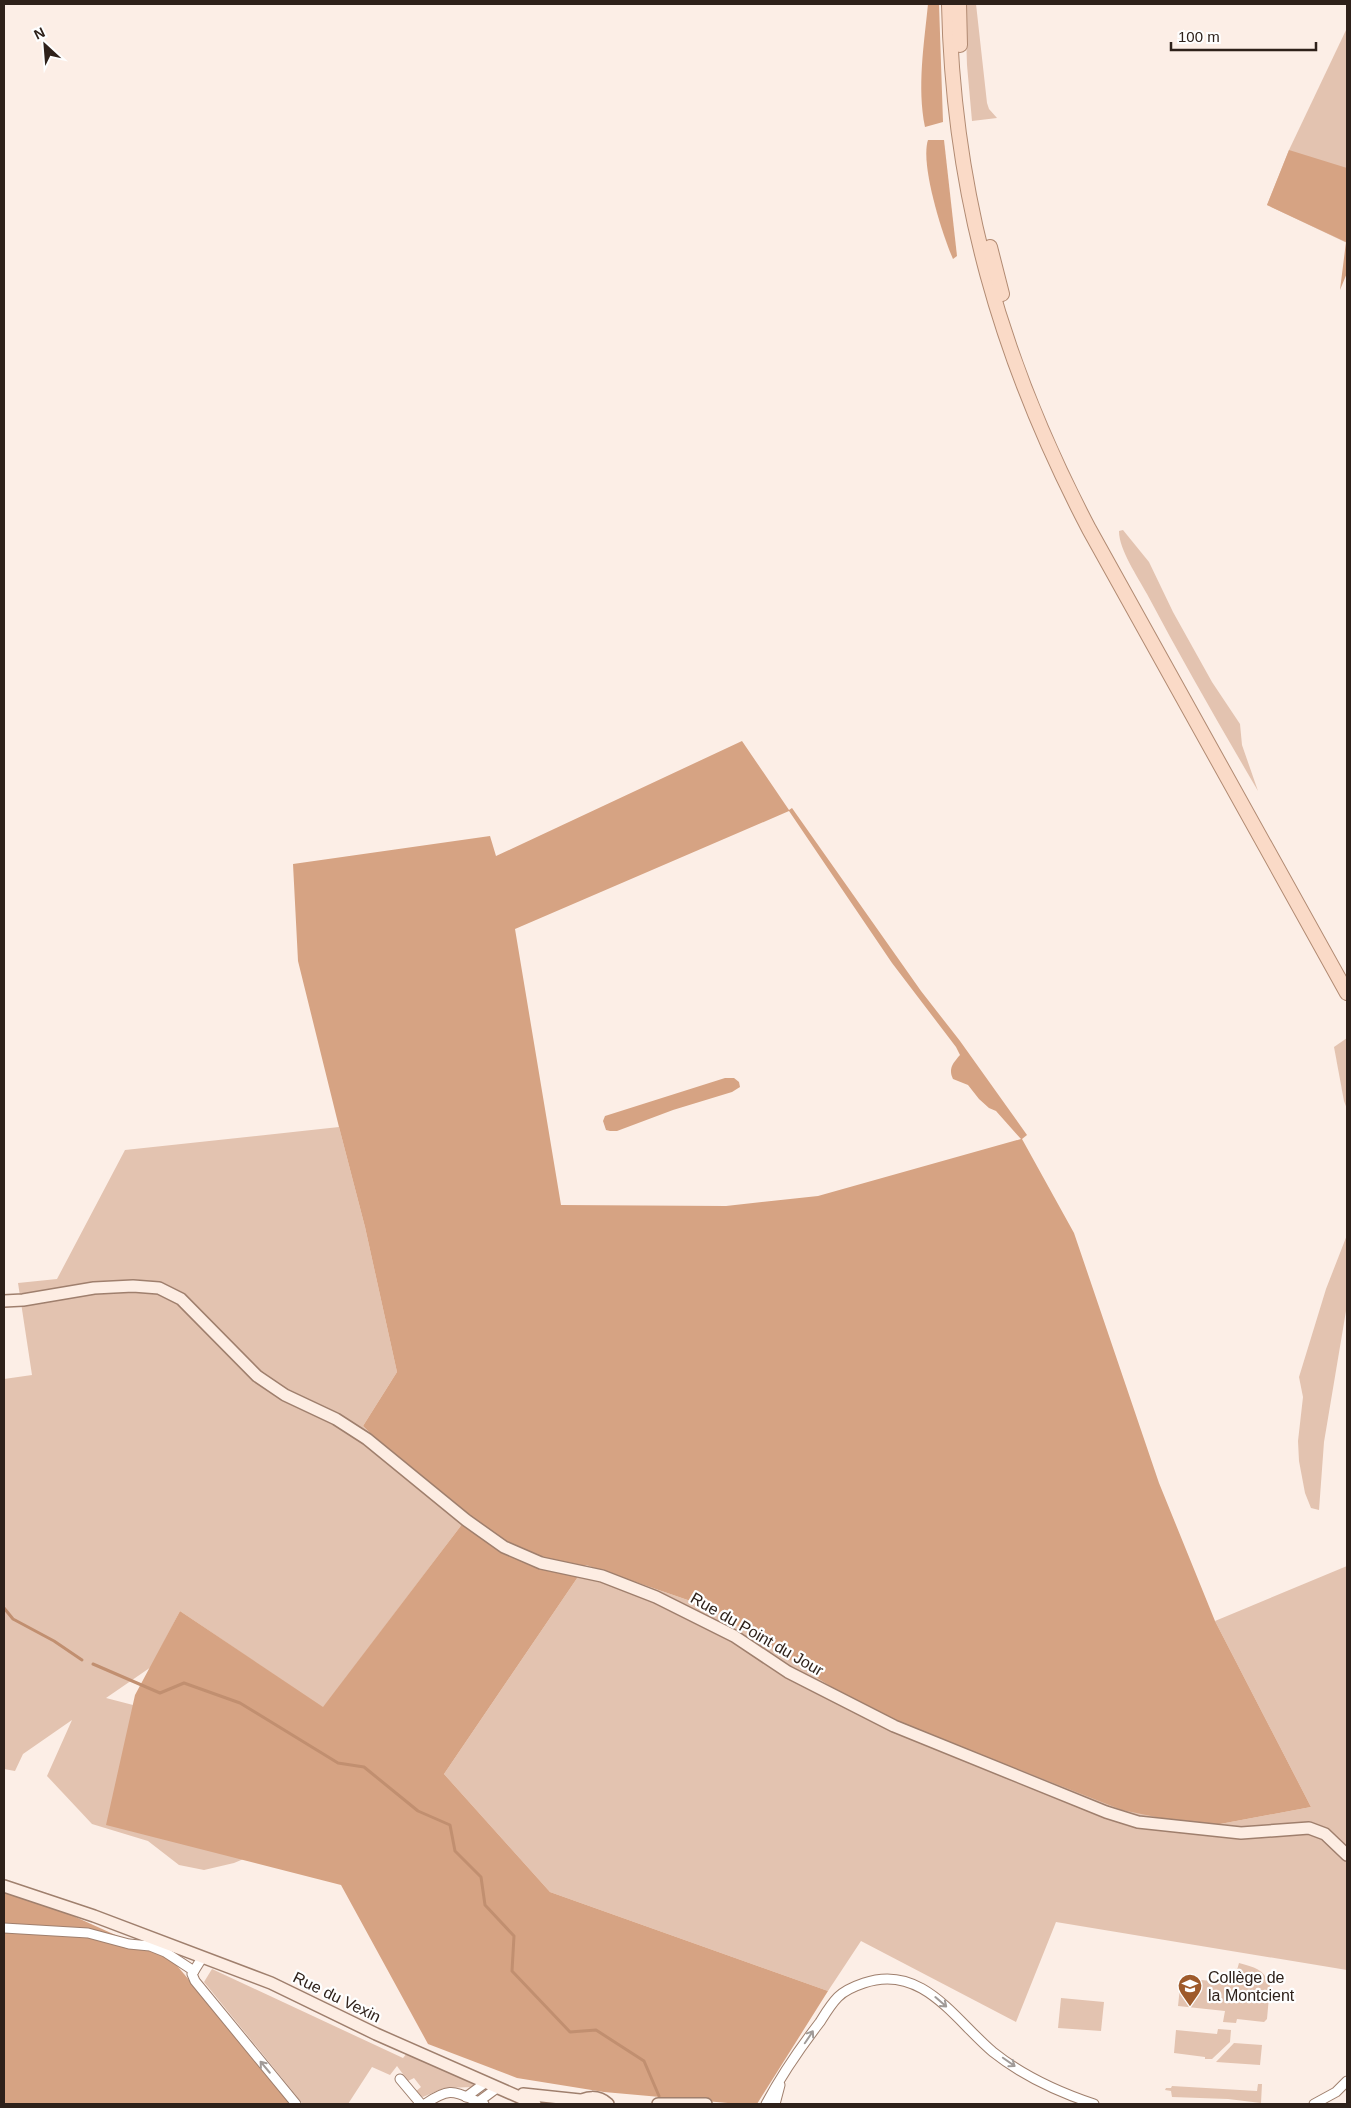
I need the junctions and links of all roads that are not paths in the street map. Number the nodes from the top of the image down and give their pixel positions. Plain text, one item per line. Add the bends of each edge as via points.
1 (949, 4) edge
2 (958, 4) edge
3 (1347, 976) edge
4 (1347, 993) edge
5 (4, 1300) edge
6 (1347, 1856) edge
7 (4, 1886) edge
8 (4, 1928) edge
9 (148, 1942) junction
10 (202, 1958) junction
11 (194, 1971) junction
12 (782, 2077) junction
13 (400, 2079) dead end
14 (1347, 2081) edge
15 (485, 2083) junction
16 (502, 2090) junction
17 (466, 2097) junction
18 (578, 2102) edge
19 (481, 2103) edge
20 (296, 2104) edge
21 (421, 2104) edge
22 (425, 2104) edge
23 (535, 2104) edge
24 (608, 2104) edge
25 (658, 2104) edge
26 (706, 2104) edge
27 (766, 2104) edge
28 (775, 2104) edge
29 (1094, 2104) edge
30 (1314, 2104) edge

1 - 4 main road via 952,70 965,176 986,273 1019,376 1054,459 1089,529
2 - 3 main road via 964,103 977,187 1002,297 1038,399 1094,519
5 - 6 street, Rue du Point du Jour via 23,1300 94,1288 159,1288 181,1299 257,1376 285,1395 336,1419 367,1440 504,1547 541,1563 602,1576 656,1597 734,1636 803,1680 894,1726 1106,1812 1138,1822 1241,1833 1309,1828 1325,1834
7 - 9 street, Rue du Vexin via 42,1898
8 - 9 street via 88,1933 129,1944
9 - 10 street, Rue du Vexin
9 - 11 street
10 - 11 street
10 - 15 street, Rue du Vexin via 271,1983
20 -> 11 street via 195,1981
12 - 27 street
12 - 28 street
12 -> 29 street via 838,1997 872,1981 899,1980 930,1993 994,2052 1022,2071 1048,2086
13 - 21 street
14 - 30 street via 1336,2092
15 - 16 street, Rue du Vexin
15 - 17 street
16 - 18 street
16 - 19 street
16 - 23 street
17 - 19 street
17 - 22 street via 454,2092 440,2094
18 - 24 street via 592,2097
25 - 26 street

